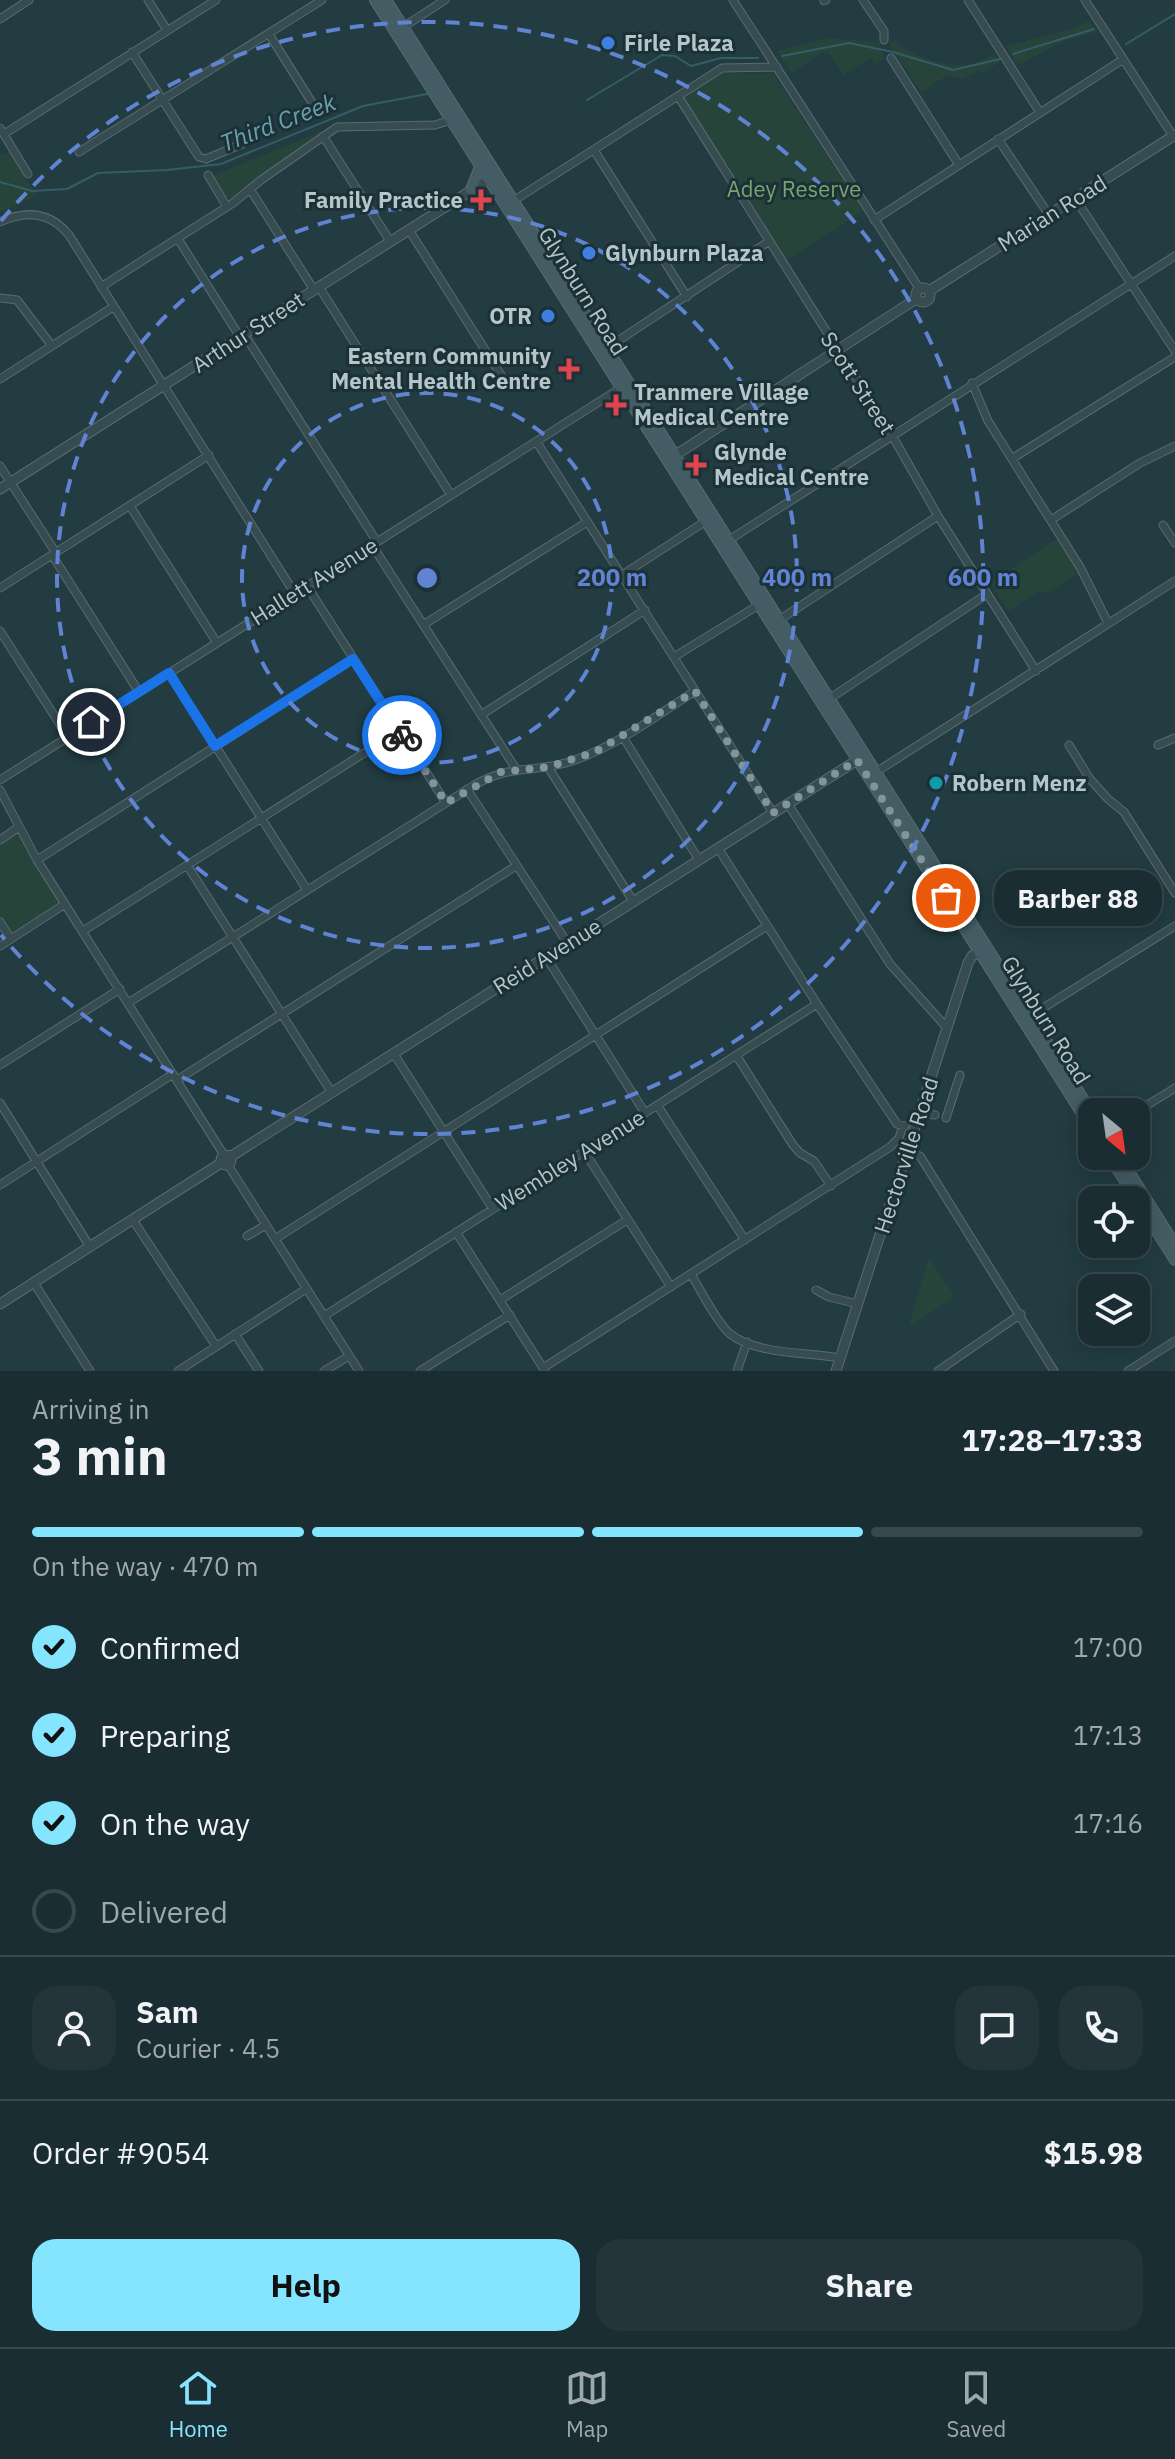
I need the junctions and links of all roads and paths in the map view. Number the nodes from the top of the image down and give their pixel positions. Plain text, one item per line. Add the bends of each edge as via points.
1 (29, 0) edge
2 (148, 0) edge
3 (216, 0) edge
4 (322, 0) edge
5 (375, 0) edge
6 (386, 0) edge
7 (445, 0) edge
8 (733, 0) edge
9 (863, 0) edge
10 (968, 0) edge
11 (1085, 0) edge
12 (0, 19) edge
13 (167, 30) junction
14 (399, 30) junction
15 (269, 34) junction
16 (884, 40) dead end
17 (132, 52) junction
18 (891, 58) dead end
19 (1122, 60) junction
20 (777, 67) junction
21 (678, 96) junction
22 (162, 101) junction
23 (316, 109) dead end
24 (1039, 111) junction
25 (451, 120) junction
26 (2, 131) edge
27 (1174, 135) edge
28 (323, 136) junction
29 (998, 139) junction
30 (242, 144) dead end
31 (594, 150) junction
32 (79, 152) dead end
33 (959, 165) junction
34 (480, 167) junction
35 (28, 174) dead end
36 (208, 175) dead end
37 (493, 177) junction
38 (250, 189) junction
39 (471, 190) junction
40 (1075, 198) junction
41 (509, 203) junction
42 (227, 207) junction
43 (1049, 215) junction
44 (874, 220) junction
45 (0, 222) edge
46 (409, 230) junction
47 (178, 239) junction
48 (390, 241) junction
49 (768, 242) junction
50 (1175, 256) edge
51 (1132, 283) junction
52 (101, 287) junction
53 (316, 288) junction
54 (924, 290) junction
55 (687, 297) junction
56 (0, 298) edge
57 (113, 307) junction
58 (581, 308) junction
59 (586, 334) junction
60 (240, 337) junction
61 (52, 346) junction
62 (838, 350) junction
63 (603, 351) junction
64 (1175, 354) edge
65 (501, 375) dead end
66 (0, 379) edge
67 (972, 383) junction
68 (164, 385) junction
69 (625, 385) junction
70 (893, 437) junction
71 (536, 441) junction
72 (1175, 446) edge
73 (209, 455) junction
74 (671, 458) junction
75 (1013, 458) junction
76 (0, 466) edge
77 (10, 483) junction
78 (0, 489) edge
79 (451, 495) junction
80 (130, 506) junction
81 (938, 516) junction
82 (1051, 520) junction
83 (706, 521) junction
84 (587, 522) junction
85 (1163, 525) dead end
86 (729, 540) junction
87 (1175, 543) edge
88 (374, 544) junction
89 (54, 554) junction
90 (622, 575) junction
91 (1175, 581) edge
92 (307, 586) junction
93 (0, 588) edge
94 (295, 594) junction
95 (987, 594) junction
96 (763, 602) junction
97 (645, 610) junction
98 (776, 622) junction
99 (1108, 623) junction
100 (423, 625) junction
101 (0, 631) edge
102 (217, 643) junction
103 (674, 657) junction
104 (353, 659) junction
105 (1036, 671) junction
106 (169, 673) junction
107 (695, 691) junction
108 (139, 692) junction
109 (826, 701) junction
110 (481, 715) junction
111 (399, 731) junction
112 (68, 737) junction
113 (623, 737) junction
114 (1175, 738) edge
115 (1069, 745) dead end
116 (1158, 745) dead end
117 (215, 746) junction
118 (861, 758) junction
119 (548, 767) junction
120 (516, 769) junction
121 (872, 775) junction
122 (0, 780) edge
123 (467, 789) junction
124 (0, 790) edge
125 (446, 803) junction
126 (788, 804) junction
127 (773, 813) junction
128 (262, 818) junction
129 (19, 827) junction
130 (0, 840) edge
131 (718, 848) junction
132 (37, 860) junction
133 (699, 860) junction
134 (187, 865) junction
135 (516, 866) junction
136 (307, 890) junction
137 (1175, 893) edge
138 (633, 901) junction
139 (65, 904) junction
140 (0, 922) edge
141 (767, 926) junction
142 (1175, 926) edge
143 (83, 931) junction
144 (233, 936) junction
145 (11, 939) junction
146 (568, 944) junction
147 (0, 946) edge
148 (983, 949) junction
149 (546, 957) junction
150 (120, 989) junction
151 (128, 1003) junction
152 (817, 1004) junction
153 (282, 1014) junction
154 (1027, 1019) junction
155 (947, 1028) junction
156 (595, 1035) junction
157 (394, 1054) junction
158 (736, 1055) junction
159 (0, 1065) edge
160 (960, 1075) dead end
161 (175, 1077) junction
162 (1175, 1088) edge
163 (332, 1093) junction
164 (1082, 1098) edge
165 (0, 1103) edge
166 (1150, 1103) edge
167 (657, 1105) junction
168 (1078, 1105) edge
169 (645, 1113) junction
170 (946, 1118) dead end
171 (903, 1126) junction
172 (915, 1127) junction
173 (444, 1131) junction
174 (584, 1151) junction
175 (907, 1152) junction
176 (226, 1160) junction
177 (37, 1161) junction
178 (1118, 1170) edge
179 (1128, 1170) edge
180 (0, 1185) edge
181 (831, 1186) junction
182 (493, 1209) junction
183 (133, 1220) junction
184 (627, 1220) junction
185 (266, 1225) junction
186 (456, 1232) junction
187 (247, 1236) dead end
188 (275, 1239) junction
189 (745, 1240) junction
190 (1175, 1245) edge
191 (90, 1247) junction
192 (1175, 1260) edge
193 (691, 1274) junction
194 (34, 1283) junction
195 (671, 1287) junction
196 (306, 1289) junction
197 (816, 1290) dead end
198 (500, 1300) junction
199 (0, 1304) edge
200 (858, 1304) junction
201 (1021, 1314) junction
202 (510, 1315) junction
203 (324, 1316) junction
204 (235, 1334) junction
205 (1175, 1341) edge
206 (747, 1342) junction
207 (216, 1346) junction
208 (349, 1356) junction
209 (840, 1358) junction
210 (544, 1370) edge
211 (90, 1371) edge
212 (178, 1371) edge
213 (259, 1371) edge
214 (324, 1371) edge
215 (359, 1371) edge
216 (420, 1371) edge
217 (737, 1371) edge
218 (836, 1371) edge
219 (938, 1371) edge
220 (1054, 1371) edge
221 (1128, 1371) edge

1 - 12 street
2 - 13 street
3 - 13 street
4 - 15 street
5 - 14 main road, Glynburn Road
6 - 14 main road, Glynburn Road
7 - 14 street
8 - 20 street
9 - 16 street via 884,31
10 - 24 street
11 - 19 street
13 - 17 street
14 - 25 main road, Glynburn Road
14 - 37 main road, Glynburn Road
15 - 22 street
15 - 23 street
17 - 22 street
17 - 26 street
18 - 33 street
19 - 24 street
19 - 27 street
20 - 21 street via 722,68
20 - 44 street
21 - 31 street
21 - 49 street, Scott Street
22 - 30 street via 203,160
22 - 32 street
24 - 29 street
25 - 28 street via 435,125 345,125
25 - 34 main road, Glynburn Road
26 - 35 street
27 - 40 street, Marian Road
28 - 38 street
28 - 48 street
29 - 33 street
29 - 43 street
31 - 41 street
31 - 55 street
33 - 44 street
34 - 37 main road, Glynburn Road
34 - 39 main road
36 - 42 street
37 - 39 street, Arthur Street
37 - 41 main road, Glynburn Road
38 - 42 street
38 - 53 street
39 - 46 street, Arthur Street
40 - 43 street, Marian Road
40 - 51 street
41 - 58 main road, Glynburn Road
41 - 59 main road, Glynburn Road
42 - 47 street
43 - 54 street, Marian Road
44 - 54 street
45 - 52 street via 22,213 53,220 69,235
46 - 48 street, Arthur Street
46 - 65 street
47 - 52 street
47 - 60 street
48 - 53 street, Arthur Street
49 - 55 street
49 - 62 street, Scott Street
50 - 51 street
51 - 64 street
51 - 67 street
52 - 57 street
53 - 60 street, Arthur Street
53 - 79 street
54 - 62 street, Marian Road via 930,296 925,302 916,299
55 - 63 street
56 - 61 street via 17,300
57 - 61 street
57 - 68 street
58 - 59 main road
58 - 63 main road, Glynburn Road
59 - 63 main road, Glynburn Road
60 - 68 street, Arthur Street
60 - 88 street via 248,340
61 - 66 street
62 - 70 street, Scott Street
62 - 74 street
63 - 69 main road, Glynburn Road
64 - 75 street
67 - 70 street
67 - 75 street via 988,421
68 - 73 street
68 - 77 street, Arthur Street
69 - 71 street, Hallett Avenue
69 - 74 main road, Glynburn Road
70 - 81 street, Scott Street
70 - 86 street
71 - 79 street, Hallett Avenue
71 - 84 street
72 - 82 street
73 - 80 street
73 - 94 street
74 - 83 main road, Glynburn Road
74 - 86 main road, Glynburn Road
75 - 82 street
76 - 77 street
77 - 78 street, Arthur Street
77 - 89 street
79 - 88 street, Hallett Avenue
80 - 89 street
80 - 102 street
81 - 95 street, Scott Street
81 - 98 street
82 - 99 street
83 - 90 street
83 - 96 main road, Glynburn Road
84 - 90 street
84 - 100 street
85 - 87 street
86 - 96 main road, Glynburn Road
88 - 92 street, Hallett Avenue
88 - 100 street
89 - 93 street
89 - 108 street
90 - 97 street
91 - 99 street
92 - 94 street, Hallett Avenue
92 - 104 street
94 - 102 street, Hallett Avenue
95 - 105 street, Scott Street
95 - 109 street
96 - 98 main road, Glynburn Road
96 - 103 street
97 - 103 street
97 - 110 street
98 - 109 main road, Glynburn Road
99 - 105 street
100 - 110 street
101 - 112 street
102 - 106 street, Hallett Avenue
103 - 107 street
104 - 111 street
104 - 117 street
105 - 121 street
106 - 108 street, Hallett Avenue
106 - 117 street
107 - 113 street
107 - 127 street
108 - 112 street, Hallett Avenue
109 - 118 main road, Glynburn Road
110 - 120 street
111 - 125 street
111 - 128 street
112 - 122 street, Hallett Avenue
113 - 119 street
113 - 133 street
114 - 116 street
115 - 137 street via 1099,789 1124,812
117 - 128 street
117 - 132 street
118 - 121 main road, Glynburn Road
118 - 126 street, Reid Avenue
119 - 120 street
119 - 138 street
120 - 123 street
121 - 148 main road, Glynburn Road
123 - 125 street
123 - 135 street
124 - 129 street
125 - 136 street
126 - 127 street, Reid Avenue
126 - 155 street via 890,964
127 - 131 street, Reid Avenue
128 - 134 street
128 - 136 street
129 - 130 street
129 - 132 street
131 - 133 street, Reid Avenue
131 - 141 street
132 - 139 street
133 - 138 street, Reid Avenue
134 - 143 street
134 - 144 street
135 - 146 street
135 - 153 street
136 - 144 street
138 - 146 street, Reid Avenue
139 - 143 street
139 - 145 street
140 - 145 street
141 - 152 street
141 - 156 street
142 - 154 street
143 - 150 street
144 - 151 street
144 - 153 street
145 - 147 street
146 - 149 street, Reid Avenue
148 - 154 main road, Glynburn Road
148 - 155 street, Hectorville Road via 968,963
149 - 156 street
149 - 157 street, Reid Avenue
150 - 151 street
150 - 159 street
151 - 161 street
152 - 158 street, Wembley Avenue
152 - 171 street
153 - 161 street
153 - 163 street
154 - 164 main road, Glynburn Road
154 - 168 main road, Glynburn Road
155 - 172 street, Hectorville Road
156 - 169 street
156 - 173 street
157 - 163 street, Reid Avenue
157 - 173 street
158 - 167 street, Wembley Avenue
158 - 181 street via 793,1145 814,1161
160 - 170 street
161 - 176 street
161 - 177 street
162 - 166 street
163 - 176 street, Reid Avenue
165 - 177 street
167 - 169 street, Wembley Avenue
167 - 189 street
169 - 174 street, Wembley Avenue
171 - 172 street
171 - 181 street via 890,1147
172 - 175 street, Hectorville Road
173 - 182 street
173 - 188 street
174 - 182 street, Wembley Avenue
174 - 184 street
175 - 200 street, Hectorville Road
175 - 201 street via 920,1156
176 - 183 street, Reid Avenue
176 - 185 street
177 - 180 street
177 - 191 street
178 - 192 main road
179 - 190 main road
181 - 189 street
182 - 186 street, Wembley Avenue
183 - 191 street, Reid Avenue
183 - 207 street
184 - 195 street
184 - 198 street
185 - 187 street
185 - 188 street
186 - 198 street
186 - 203 street, Wembley Avenue
188 - 196 street
189 - 193 street
191 - 194 street, Reid Avenue
193 - 195 street
193 - 206 street via 727,1331
194 - 199 street, Reid Avenue
194 - 211 street
195 - 210 street
196 - 203 street
196 - 204 street
197 - 200 street
198 - 202 street
200 - 209 street, Hectorville Road
201 - 219 street
201 - 220 street
202 - 210 street
202 - 216 street
203 - 208 street
204 - 207 street
204 - 213 street
205 - 221 street
206 - 209 street via 783,1353
206 - 217 street
207 - 212 street
208 - 214 street
208 - 215 street
209 - 218 street, Hectorville Road

